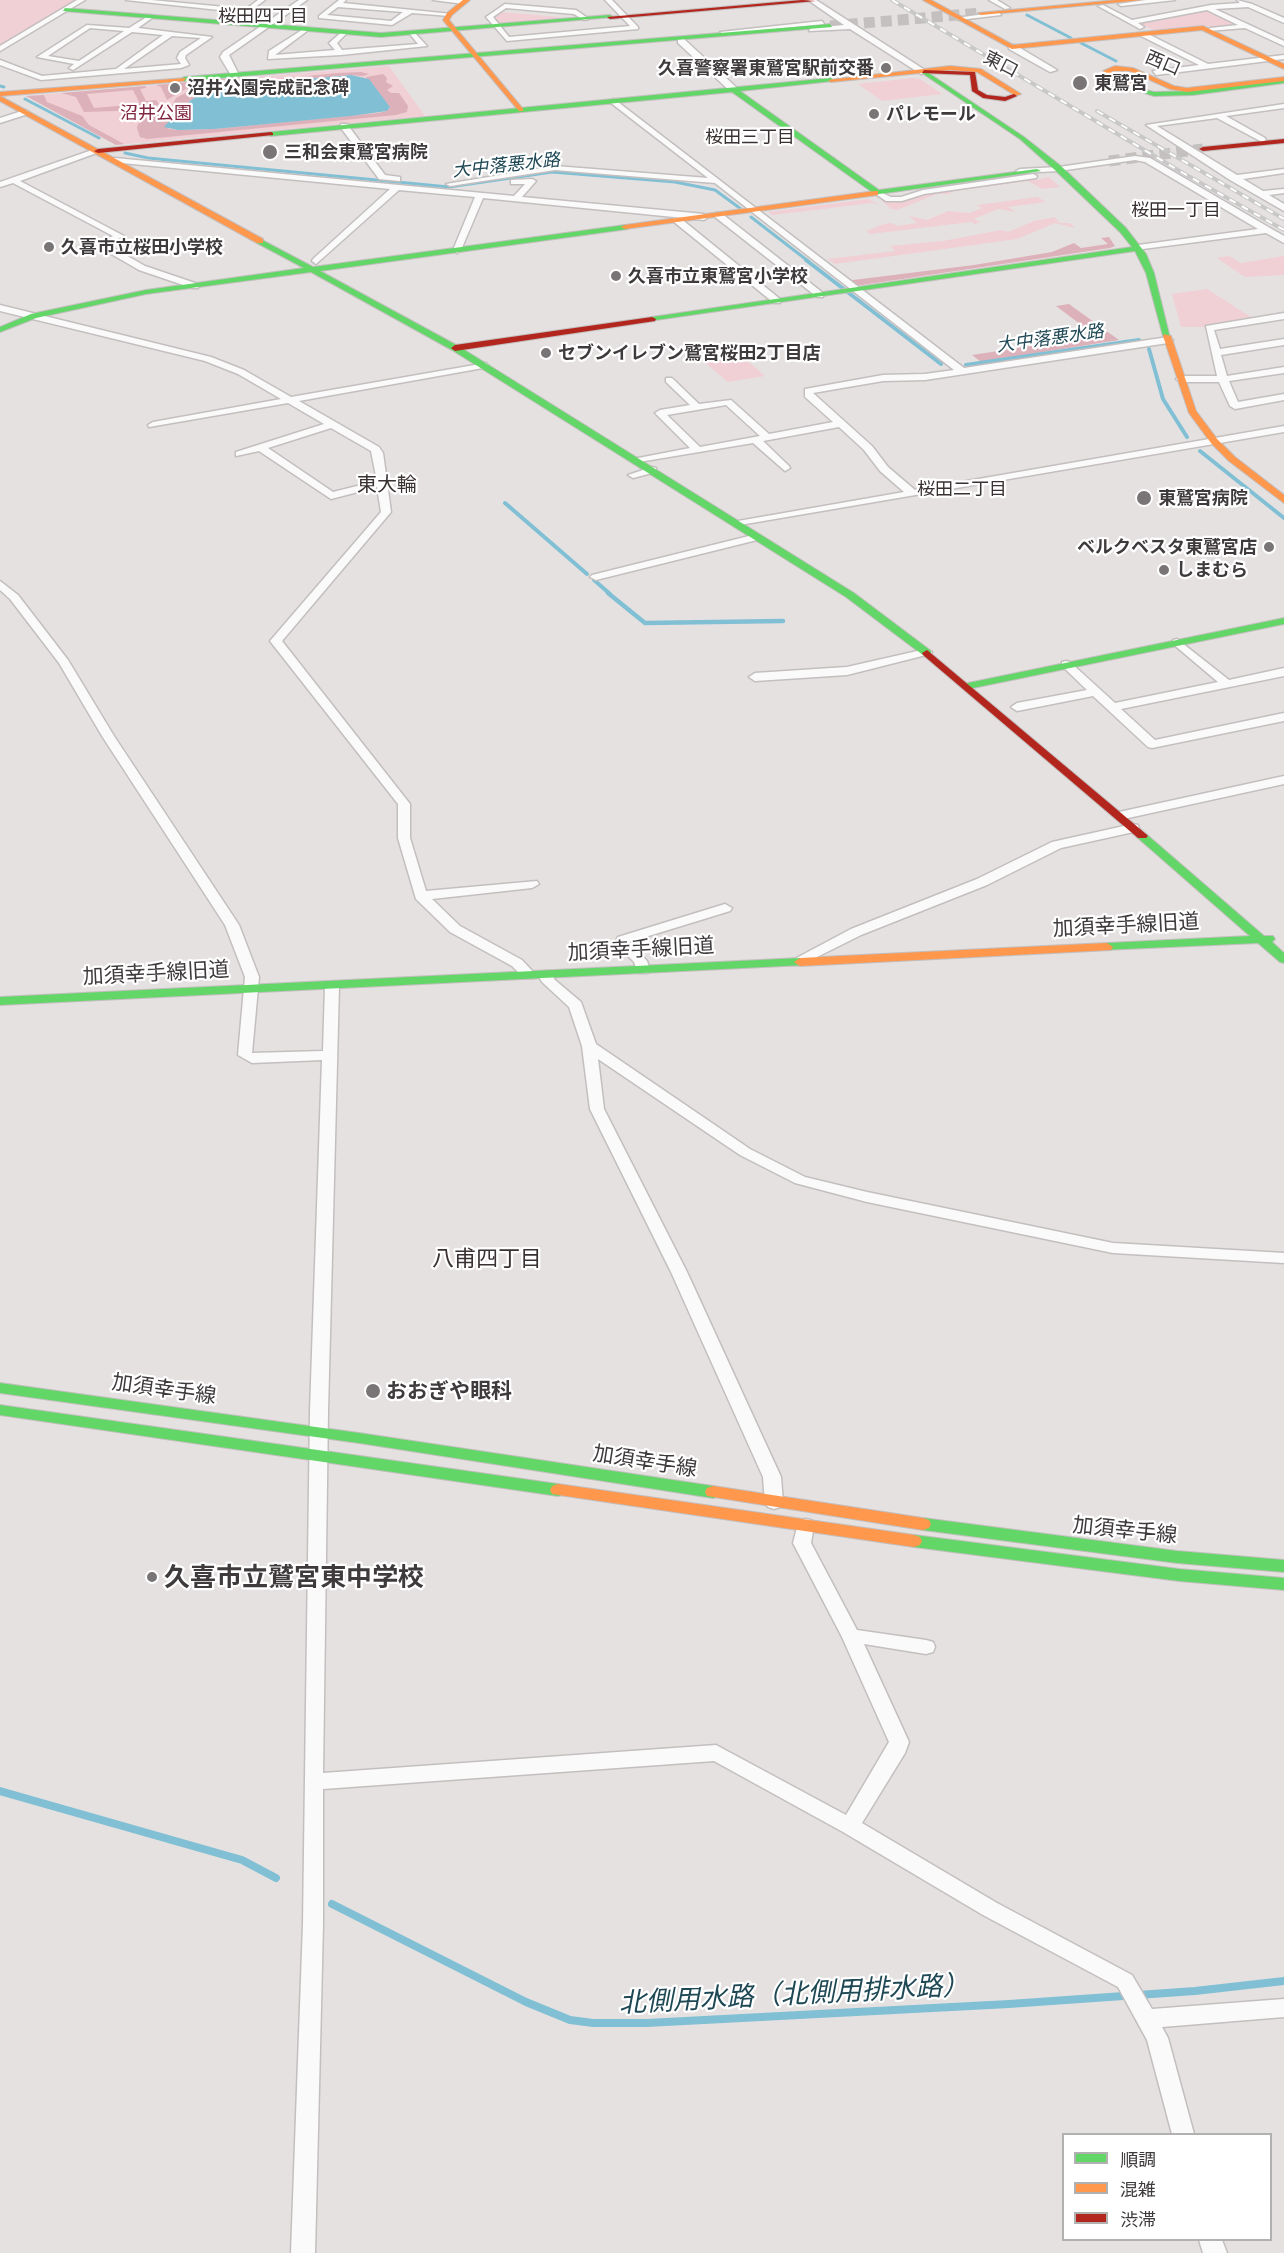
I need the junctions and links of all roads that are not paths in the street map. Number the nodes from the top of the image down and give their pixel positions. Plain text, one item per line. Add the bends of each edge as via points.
1 (82, 0) edge
2 (129, 0) edge
3 (216, 0) edge
4 (262, 0) edge
5 (304, 0) edge
6 (343, 0) edge
7 (436, 0) edge
8 (599, 0) edge
9 (608, 0) edge
10 (926, 0) edge
11 (992, 0) tunnel mouth
12 (1108, 0) edge
13 (1139, 0) edge
14 (1172, 0) edge
15 (1239, 0) edge
16 (465, 1) edge
17 (812, 1) edge
18 (169, 2) edge
19 (1096, 2) edge
20 (336, 5) junction
21 (1250, 5) junction
22 (204, 8) junction
23 (1007, 8) junction
24 (1208, 8) junction
25 (65, 10) junction
26 (410, 11) junction
27 (981, 13) tunnel mouth
28 (449, 14) junction
29 (625, 16) junction
30 (955, 16) junction
31 (150, 17) junction
32 (586, 19) junction
33 (186, 20) junction
34 (1284, 21) edge
35 (1131, 22) junction
36 (836, 24) junction
37 (1246, 26) junction
38 (266, 27) junction
39 (496, 27) junction
40 (850, 27) junction
41 (131, 30) junction
42 (305, 30) junction
43 (454, 30) junction
44 (1210, 30) junction
45 (171, 33) junction
46 (343, 33) junction
47 (413, 33) junction
48 (1147, 33) junction
49 (681, 41) junction
50 (1284, 44) edge
51 (593, 45) junction
52 (1012, 47) junction
53 (0, 49) edge
54 (341, 53) junction
55 (476, 55) junction
56 (1284, 57) edge
57 (1268, 59) junction
58 (0, 62) edge
59 (79, 63) junction
60 (1208, 67) junction
61 (1284, 67) edge
62 (1053, 70) dead end
63 (120, 71) junction
64 (924, 72) junction
65 (1156, 73) dead end
66 (235, 75) junction
67 (66, 76) junction
68 (1284, 80) edge
69 (734, 90) junction
70 (0, 96) edge
71 (614, 102) junction
72 (1284, 106) edge
73 (521, 110) junction
74 (25, 112) junction
75 (1218, 115) junction
76 (0, 121) edge
77 (344, 126) junction
78 (1262, 140) junction
79 (1284, 142) edge
80 (1184, 148) junction
81 (98, 151) junction
82 (1198, 151) junction
83 (115, 160) junction
84 (1059, 169) junction
85 (1037, 171) dead end
86 (1284, 171) edge
87 (1233, 178) junction
88 (13, 180) junction
89 (716, 182) junction
90 (0, 185) edge
91 (398, 186) junction
92 (492, 190) junction
93 (1284, 190) edge
94 (878, 194) junction
95 (1260, 194) junction
96 (517, 198) junction
97 (1284, 208) edge
98 (753, 210) junction
99 (711, 216) junction
100 (676, 220) junction
101 (1267, 230) junction
102 (1284, 240) edge
103 (1138, 248) junction
104 (457, 250) junction
105 (315, 265) junction
106 (195, 286) junction
107 (850, 290) junction
108 (820, 295) junction
109 (777, 301) junction
110 (0, 308) edge
111 (34, 316) junction
112 (1284, 316) edge
113 (0, 330) edge
114 (1168, 340) junction
115 (1284, 342) edge
116 (455, 348) junction
117 (1215, 353) junction
118 (483, 365) junction
119 (1284, 370) edge
120 (962, 371) junction
121 (1181, 379) junction
122 (1223, 379) junction
123 (669, 380) dead end
124 (1279, 398) edge
125 (289, 400) junction
126 (1284, 405) edge
127 (697, 407) junction
128 (332, 424) junction
129 (840, 424) junction
130 (153, 425) dead end
131 (1284, 429) edge
132 (768, 438) junction
133 (756, 440) junction
134 (1214, 441) junction
135 (261, 448) junction
136 (698, 450) junction
137 (240, 454) dead end
138 (637, 461) junction
139 (785, 468) dead end
140 (652, 470) junction
141 (633, 475) dead end
142 (383, 482) junction
143 (912, 493) junction
144 (1284, 499) edge
145 (738, 524) junction
146 (757, 537) junction
147 (596, 577) dead end
148 (0, 584) edge
149 (1284, 621) edge
150 (1177, 642) junction
151 (926, 652) junction
152 (1066, 664) junction
153 (1284, 672) edge
154 (755, 677) dead end
155 (1226, 683) junction
156 (968, 686) junction
157 (1095, 692) junction
158 (1017, 707) dead end
159 (1112, 707) junction
160 (1284, 717) edge
161 (1284, 780) edge
162 (1119, 816) junction
163 (1133, 828) junction
164 (532, 884) dead end
165 (421, 896) junction
166 (724, 908) dead end
167 (1284, 938) edge
168 (1263, 939) junction
169 (1284, 959) edge
170 (796, 962) junction
171 (644, 970) junction
172 (529, 975) junction
173 (544, 975) junction
174 (332, 986) junction
175 (249, 990) junction
176 (0, 1001) edge
177 (590, 1046) junction
178 (329, 1055) junction
179 (1284, 1258) edge
180 (0, 1388) edge
181 (0, 1410) edge
182 (320, 1432) junction
183 (319, 1456) junction
184 (774, 1503) junction
185 (805, 1525) junction
186 (1284, 1566) edge
187 (1284, 1584) edge
188 (851, 1638) junction
189 (926, 1647) dead end
190 (313, 1782) junction
191 (850, 1826) junction
192 (1284, 2008) edge
193 (1143, 2013) junction
194 (1183, 2133) edge
195 (303, 2253) edge

1 - 25 street
2 - 18 street
3 - 22 street
4 - 22 street via 247,11
5 - 38 street
6 - 20 street
7 - 16 street
8 - 9 street
9 - 29 street
10 - 30 street
11 - 23 street
12 - 19 street
13 - 27 street
14 - 19 street
15 - 21 street
16 - 28 street
17 - 29 street
17 - 36 street
18 - 22 street
19 - 23 street
19 - 30 street
19 - 35 street
20 - 26 street
20 - 26 street via 321,17 392,23
21 - 24 street
21 - 34 street
22 - 33 street
23 - 30 street
24 - 35 street
24 - 37 street
25 - 31 street
25 - 53 street
26 - 28 street
28 - 43 street via 446,18
29 - 32 street
29 - 39 street via 636,28 507,39
30 - 52 street
31 - 33 street
31 - 41 street
32 - 39 street
32 - 39 street via 576,12 505,6 489,17
33 - 38 street
35 - 48 street
36 - 40 street
36 - 51 street
37 - 44 street
37 - 50 street
38 - 42 street
38 - 66 street via 224,57
39 - 43 street
40 - 49 street
40 - 64 street
41 - 45 street
41 - 59 street
41 - 59 street via 89,26 41,57
42 - 46 street
42 - 54 street via 271,57
43 - 47 street
43 - 55 street
44 - 48 street
44 - 57 street
45 - 63 street
45 - 63 street via 208,37 183,54 184,66
46 - 47 street
46 - 54 street via 333,43
47 - 54 street via 423,46
48 - 52 street
48 - 60 street
49 - 51 street
49 - 69 street
51 - 55 street
52 - 62 street
55 - 66 street
55 - 73 street
56 - 57 street
57 - 60 street
57 - 61 street
58 - 67 street via 37,78
59 - 67 street
60 - 65 street
63 - 67 street
64 - 64 street, 東口 via 975,69 1018,94 1005,99 985,97 975,91 973,74
64 - 69 street
64 - 84 street via 1022,138
66 - 70 street
68 - 68 street, 西口 via 1193,93 1154,94 1136,90 1106,71 1131,69 1172,88 1187,90
69 - 71 street
69 - 94 street
70 - 74 street
71 - 73 street
71 - 89 street
72 - 75 street
73 - 77 street
74 - 76 street
74 - 81 street
75 - 78 street
75 - 80 street via 1150,125
77 - 81 street
77 - 89 street via 384,178 456,184 555,168
78 - 79 street
78 - 80 street
79 - 82 street
80 - 82 street
81 - 83 street
81 - 88 street
82 - 87 street
83 - 91 street
83 - 105 street
84 - 94 street via 902,199
84 - 101 street via 1135,158 1147,160
84 - 103 street
85 - 94 street
86 - 87 street
87 - 95 street
88 - 90 street
88 - 106 street via 120,236 98,244 142,268
89 - 98 street
91 - 92 street
91 - 105 street
92 - 96 street
92 - 96 street via 532,181
92 - 104 street
93 - 95 street
94 - 98 street
95 - 97 street
96 - 99 street
98 - 99 street
98 - 107 street
99 - 100 street
99 - 108 street
100 - 104 street
100 - 109 street
101 - 102 street
101 - 103 street
103 - 107 street
103 - 114 street via 1150,273
104 - 105 street
105 - 106 street
105 - 116 street
106 - 111 street via 146,292
107 - 108 street
107 - 120 street
108 - 109 street
109 - 116 street
110 - 111 street
111 - 113 street
111 - 125 street via 208,359
112 - 117 street via 1209,328
114 - 120 street
114 - 121 street
115 - 117 street
116 - 118 street
117 - 122 street
118 - 125 street
118 - 138 street
119 - 122 street
120 - 129 street via 883,378 808,391
121 - 122 street
121 - 134 street via 1192,411
122 - 124 street via 1234,406
123 - 127 street
124 - 126 street
125 - 128 street
125 - 130 street
127 - 132 street via 728,402
127 - 136 street via 660,413
128 - 135 street
128 - 142 street via 375,449
129 - 132 street
129 - 143 street
131 - 134 street
132 - 133 street
133 - 136 street
133 - 139 street
134 - 143 street
134 - 144 street
135 - 137 street
135 - 142 street via 331,496
136 - 138 street
138 - 140 street
140 - 141 street
140 - 145 street
142 - 165 street via 383,517 276,641 404,804 404,838
143 - 145 street
145 - 146 street
146 - 147 street
146 - 151 street via 858,601
148 - 175 street via 64,662 232,925 252,977
149 - 150 street
150 - 152 street
150 - 155 street
151 - 154 street via 847,671
151 - 156 street
152 - 156 street
152 - 157 street
153 - 155 street
155 - 159 street
156 - 162 street
157 - 158 street
157 - 159 street
159 - 160 street via 1152,744
161 - 162 street
162 - 163 street
163 - 168 street
163 - 170 street via 1057,845 982,882 856,932
164 - 165 street
165 - 172 street via 454,929 517,963
166 - 171 street via 623,940
167 - 168 street, 加須幸手線旧道
168 - 169 street
168 - 170 street, 加須幸手線旧道
170 - 171 street, 加須幸手線旧道
171 - 173 street, 加須幸手線旧道
172 - 173 street, 加須幸手線旧道
172 - 174 street, 加須幸手線旧道
173 - 177 street via 576,1005
174 - 175 street, 加須幸手線旧道
174 - 178 street
175 - 176 street, 加須幸手線旧道
175 - 178 street via 245,1055 252,1059
177 - 179 street via 745,1152 800,1180 1113,1248
177 - 184 street via 597,1109 679,1272 772,1477
178 - 182 street
180 - 182 street, 加須幸手線
181 - 183 street, 加須幸手線
182 - 183 street
182 - 184 street, 加須幸手線
183 - 185 street, 加須幸手線
183 - 190 street
184 - 186 street, 加須幸手線 via 1080,1546
185 - 187 street, 加須幸手線 via 1034,1558
185 - 188 street via 802,1543
188 - 189 street
188 - 191 street via 899,1742
190 - 191 street via 716,1752
190 - 195 street via 313,1924
191 - 193 street via 990,1909 1115,1974 1128,1986
192 - 193 street
193 - 194 street via 1157,2038

